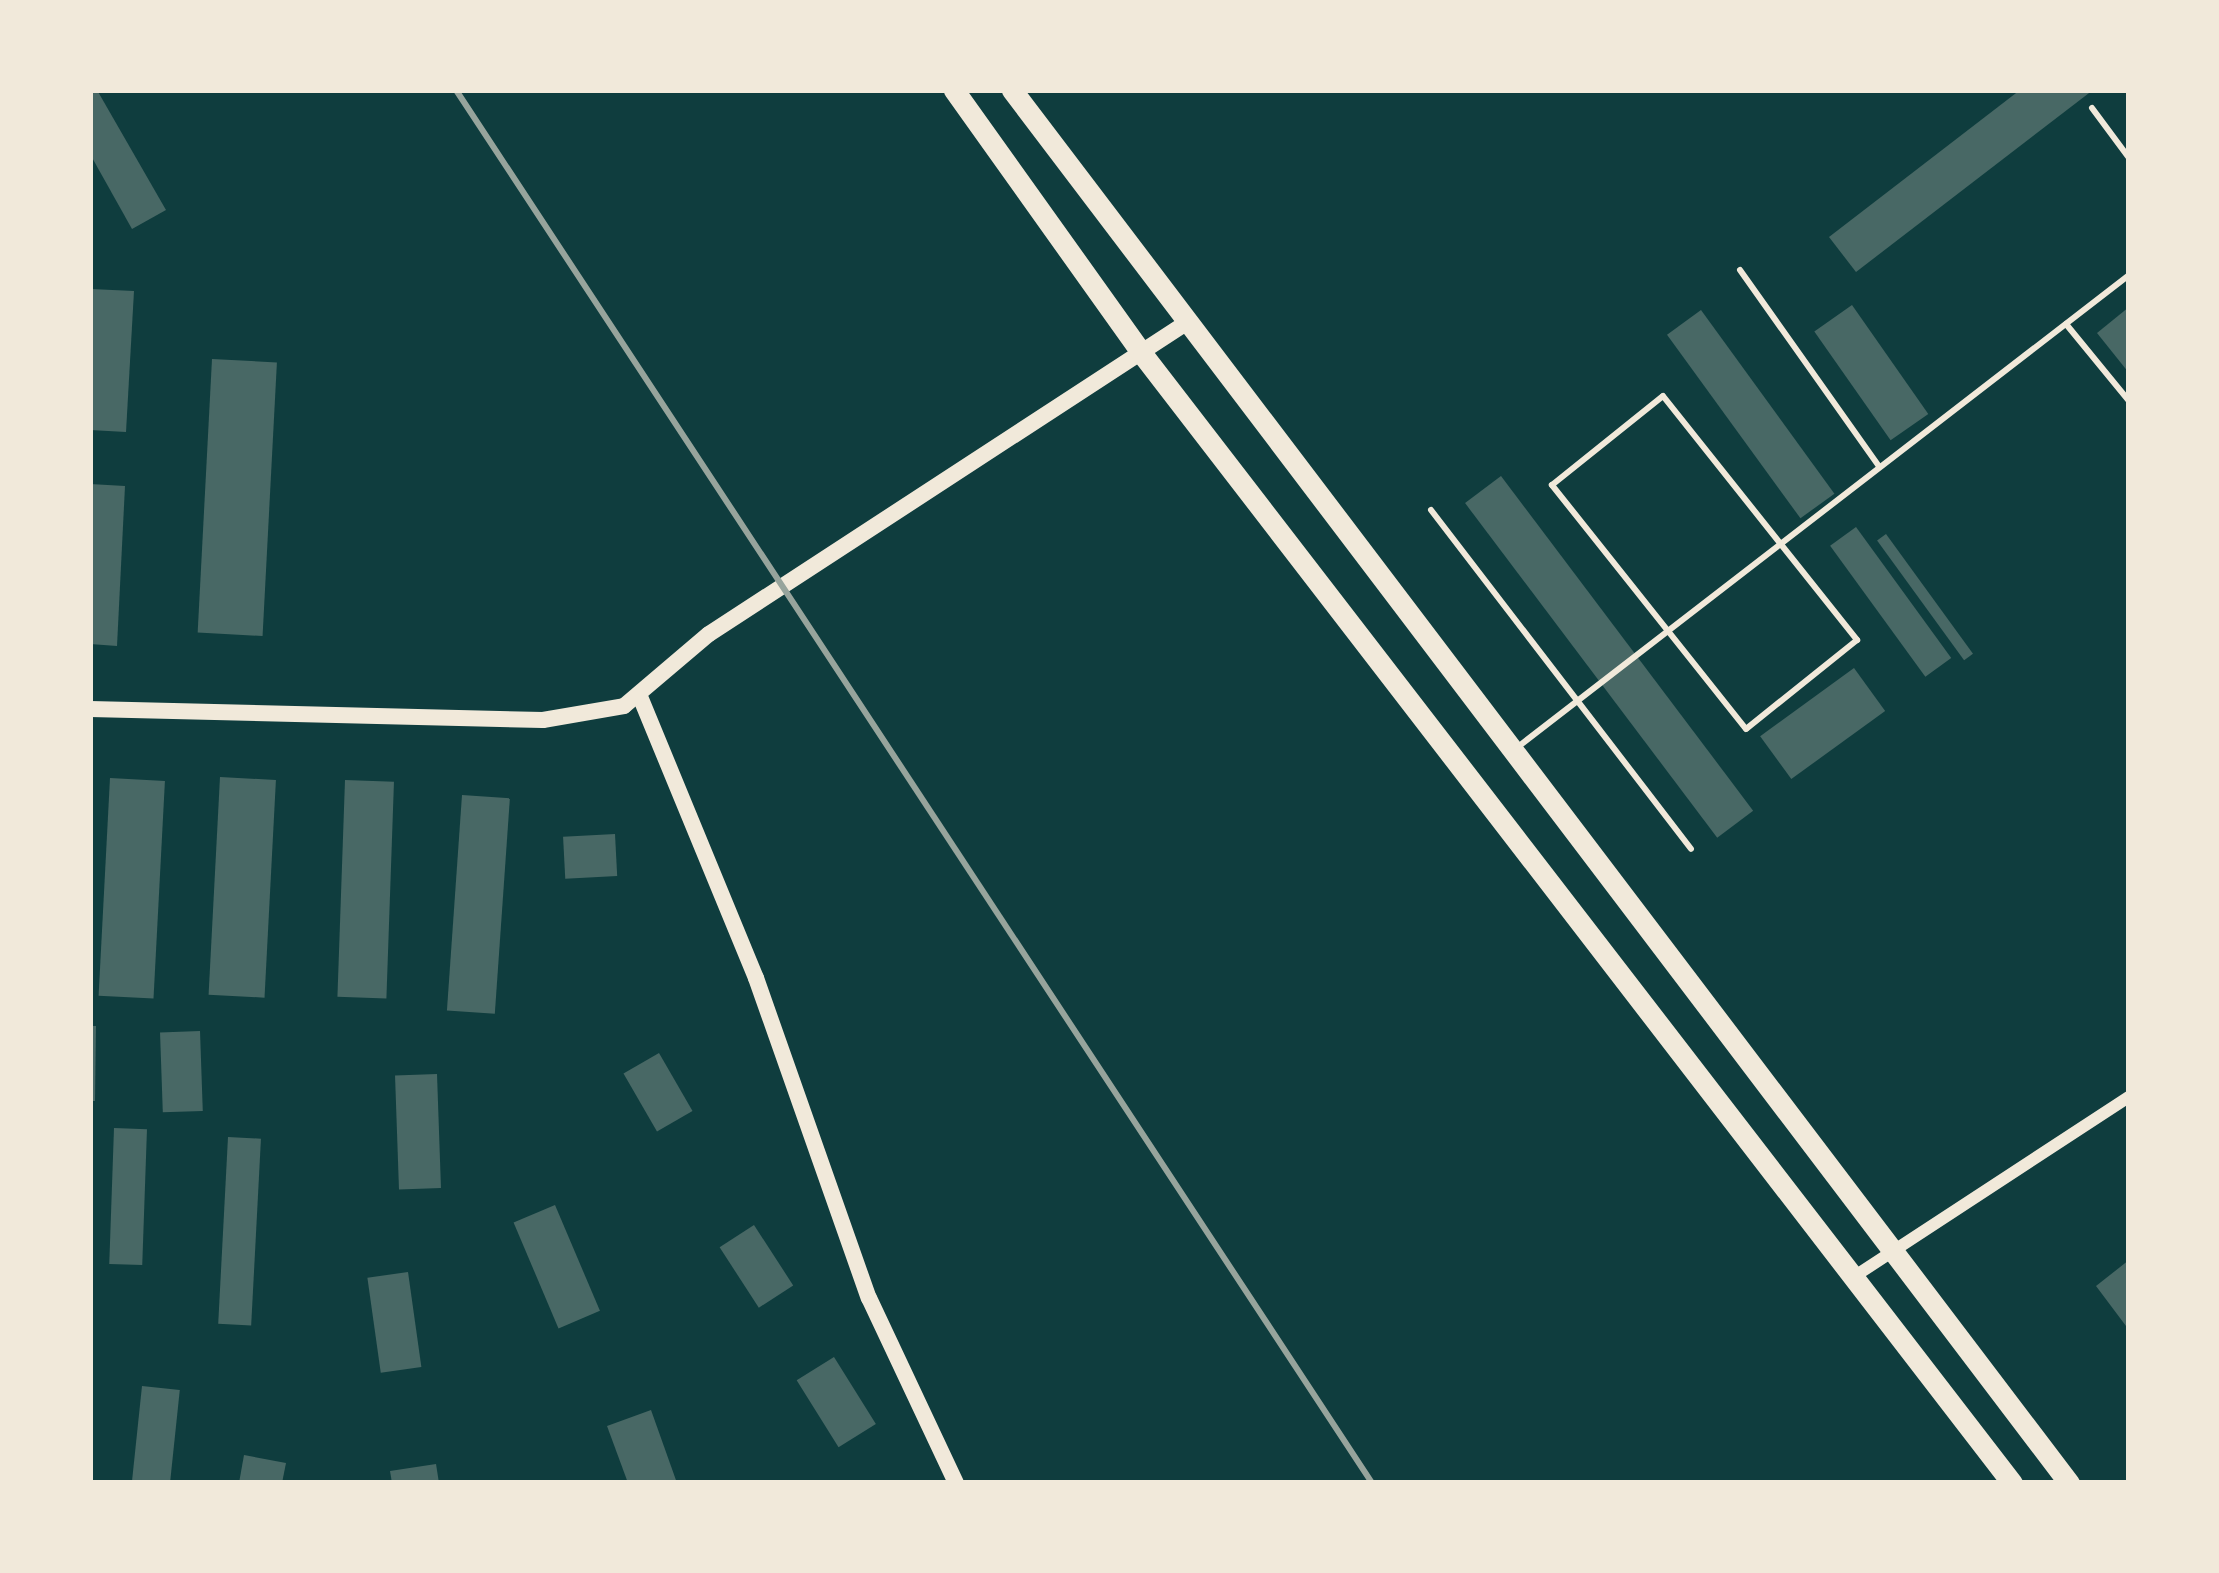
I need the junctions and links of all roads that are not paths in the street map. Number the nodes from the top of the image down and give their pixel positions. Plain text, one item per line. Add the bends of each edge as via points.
1 (954, 90) edge
2 (1012, 90) edge
3 (2092, 108) dead end
4 (2129, 158) edge
5 (1740, 270) dead end
6 (2129, 275) edge
7 (1186, 323) junction
8 (2066, 324) junction
9 (1143, 355) junction
10 (2129, 401) edge
11 (1880, 466) junction
12 (1431, 510) dead end
13 (1780, 544) junction
14 (1668, 632) junction
15 (641, 699) junction
16 (1578, 700) junction
17 (90, 709) edge
18 (1513, 751) junction
19 (1690, 849) dead end
20 (2129, 1097) edge
21 (1892, 1246) junction
22 (1856, 1276) junction
23 (956, 1483) edge
24 (2012, 1483) edge
25 (2069, 1483) edge

1 - 9 main road
2 - 7 main road
3 - 4 lane
5 - 11 lane
6 - 8 lane
7 - 9 street
7 - 18 main road
8 - 10 lane
8 - 11 lane
9 - 15 street via 709,634
9 - 22 main road
11 - 13 lane
12 - 16 lane
13 - 14 lane
13 - 14 lane via 1857,640 1746,729
13 - 14 lane via 1663,396 1552,485
14 - 16 lane
15 - 17 street via 544,720
15 - 23 street via 756,978 868,1298
16 - 18 lane
16 - 19 lane
18 - 21 main road
20 - 21 street
21 - 22 street
21 - 25 main road
22 - 24 main road

